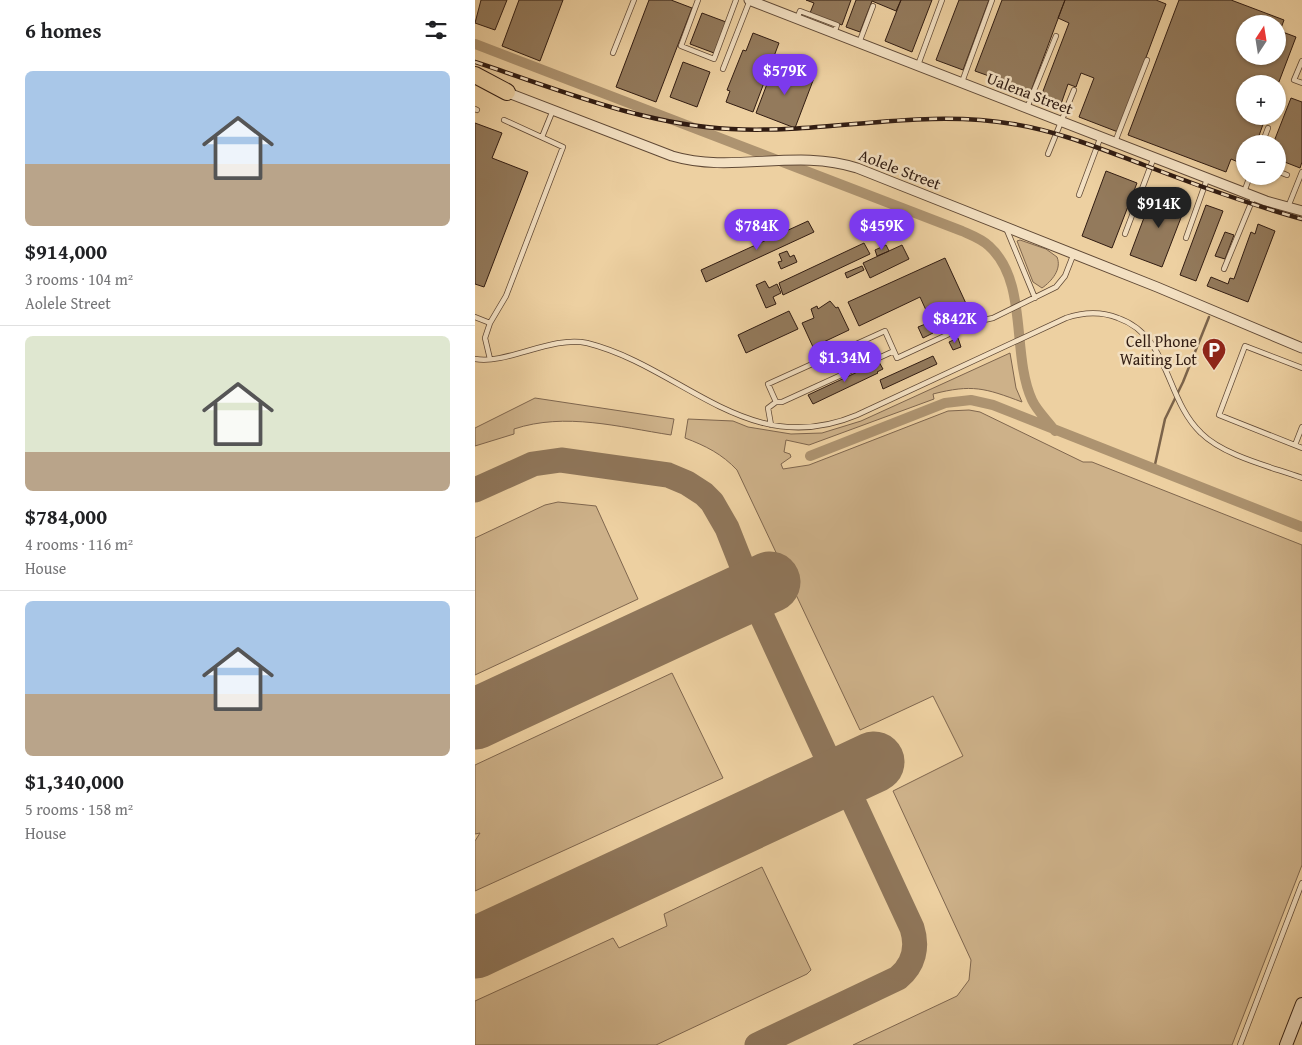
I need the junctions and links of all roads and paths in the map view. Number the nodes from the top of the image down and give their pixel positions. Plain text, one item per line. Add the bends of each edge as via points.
1 (634, 0) edge
2 (698, 0) edge
3 (736, 0) edge
4 (749, 0) edge
5 (942, 0) edge
6 (992, 0) edge
7 (759, 2) edge
8 (873, 6) dead end
9 (1056, 36) dead end
10 (859, 42) junction
11 (613, 54) dead end
12 (1147, 60) dead end
13 (1302, 61) edge
14 (918, 65) junction
15 (723, 69) dead end
16 (475, 75) edge
17 (475, 80) edge
18 (962, 82) junction
19 (1302, 83) edge
20 (1074, 90) dead end
21 (507, 92) junction
22 (1027, 108) junction
23 (553, 110) junction
24 (504, 120) dead end
25 (1061, 121) junction
26 (1268, 128) dead end
27 (1265, 135) edge
28 (1101, 136) junction
29 (542, 137) junction
30 (1115, 142) junction
31 (1048, 154) dead end
32 (1154, 157) junction
33 (1302, 172) edge
34 (1208, 178) junction
35 (1247, 185) edge
36 (1244, 192) junction
37 (1079, 195) dead end
38 (1254, 196) junction
39 (1288, 207) junction
40 (1302, 211) edge
41 (1006, 226) junction
42 (1125, 234) dead end
43 (1186, 238) dead end
44 (1074, 253) junction
45 (1224, 269) dead end
46 (1035, 298) junction
47 (475, 317) edge
48 (490, 323) junction
49 (1302, 348) edge
50 (893, 351) junction
51 (475, 359) edge
52 (490, 359) junction
53 (1302, 368) edge
54 (776, 402) junction
55 (771, 425) junction
56 (1302, 427) edge
57 (1295, 445) junction
58 (1302, 448) edge
59 (1302, 478) edge
60 (1302, 882) edge
61 (1302, 1004) edge
62 (1240, 1045) edge
63 (1286, 1045) edge

1 - 11 lane
2 - 3 lane via 681,46 714,59
4 - 7 street, Ualena Street
4 - 15 lane
5 - 14 lane
6 - 18 lane
7 - 10 street, Ualena Street
8 - 10 lane
9 - 22 lane
10 - 14 street, Ualena Street
12 - 30 lane
13 - 19 lane via 1294,80
14 - 18 street, Ualena Street
16 - 21 highway
17 - 21 street, Aolele Street
18 - 22 street, Ualena Street
20 - 25 lane
21 - 23 street, Aolele Street
22 - 25 street, Ualena Street
23 - 29 lane
23 - 41 street, Aolele Street via 681,158 712,164 801,159 825,160 857,168
24 - 29 lane
25 - 28 street, Ualena Street
25 - 31 lane
26 - 27 lane
28 - 30 street, Ualena Street
28 - 37 lane
29 - 48 lane via 563,147 506,296
30 - 32 street, Ualena Street
32 - 34 street, Ualena Street
32 - 42 lane
33 - 39 lane
34 - 36 street, Ualena Street
34 - 43 lane
35 - 36 lane
36 - 38 street, Ualena Street
38 - 39 street, Ualena Street
38 - 45 lane
39 - 40 street, Ualena Street
41 - 44 street, Aolele Street
41 - 46 lane
44 - 46 lane via 1061,282
44 - 49 street, Aolele Street
46 - 50 lane via 897,358
47 - 48 lane
48 - 52 lane via 485,338
50 - 54 lane
50 - 54 lane via 885,331 768,384
51 - 52 lane
52 - 55 lane via 569,341 586,343 634,362 741,418
53 - 57 lane via 1245,346 1219,414
54 - 55 lane via 768,408
55 - 59 lane via 814,427 847,419 1065,318 1085,313 1104,314 1122,319 1151,342 1185,411 1196,428 1215,444
56 - 57 lane
57 - 58 lane
60 - 62 lane
61 - 63 street

